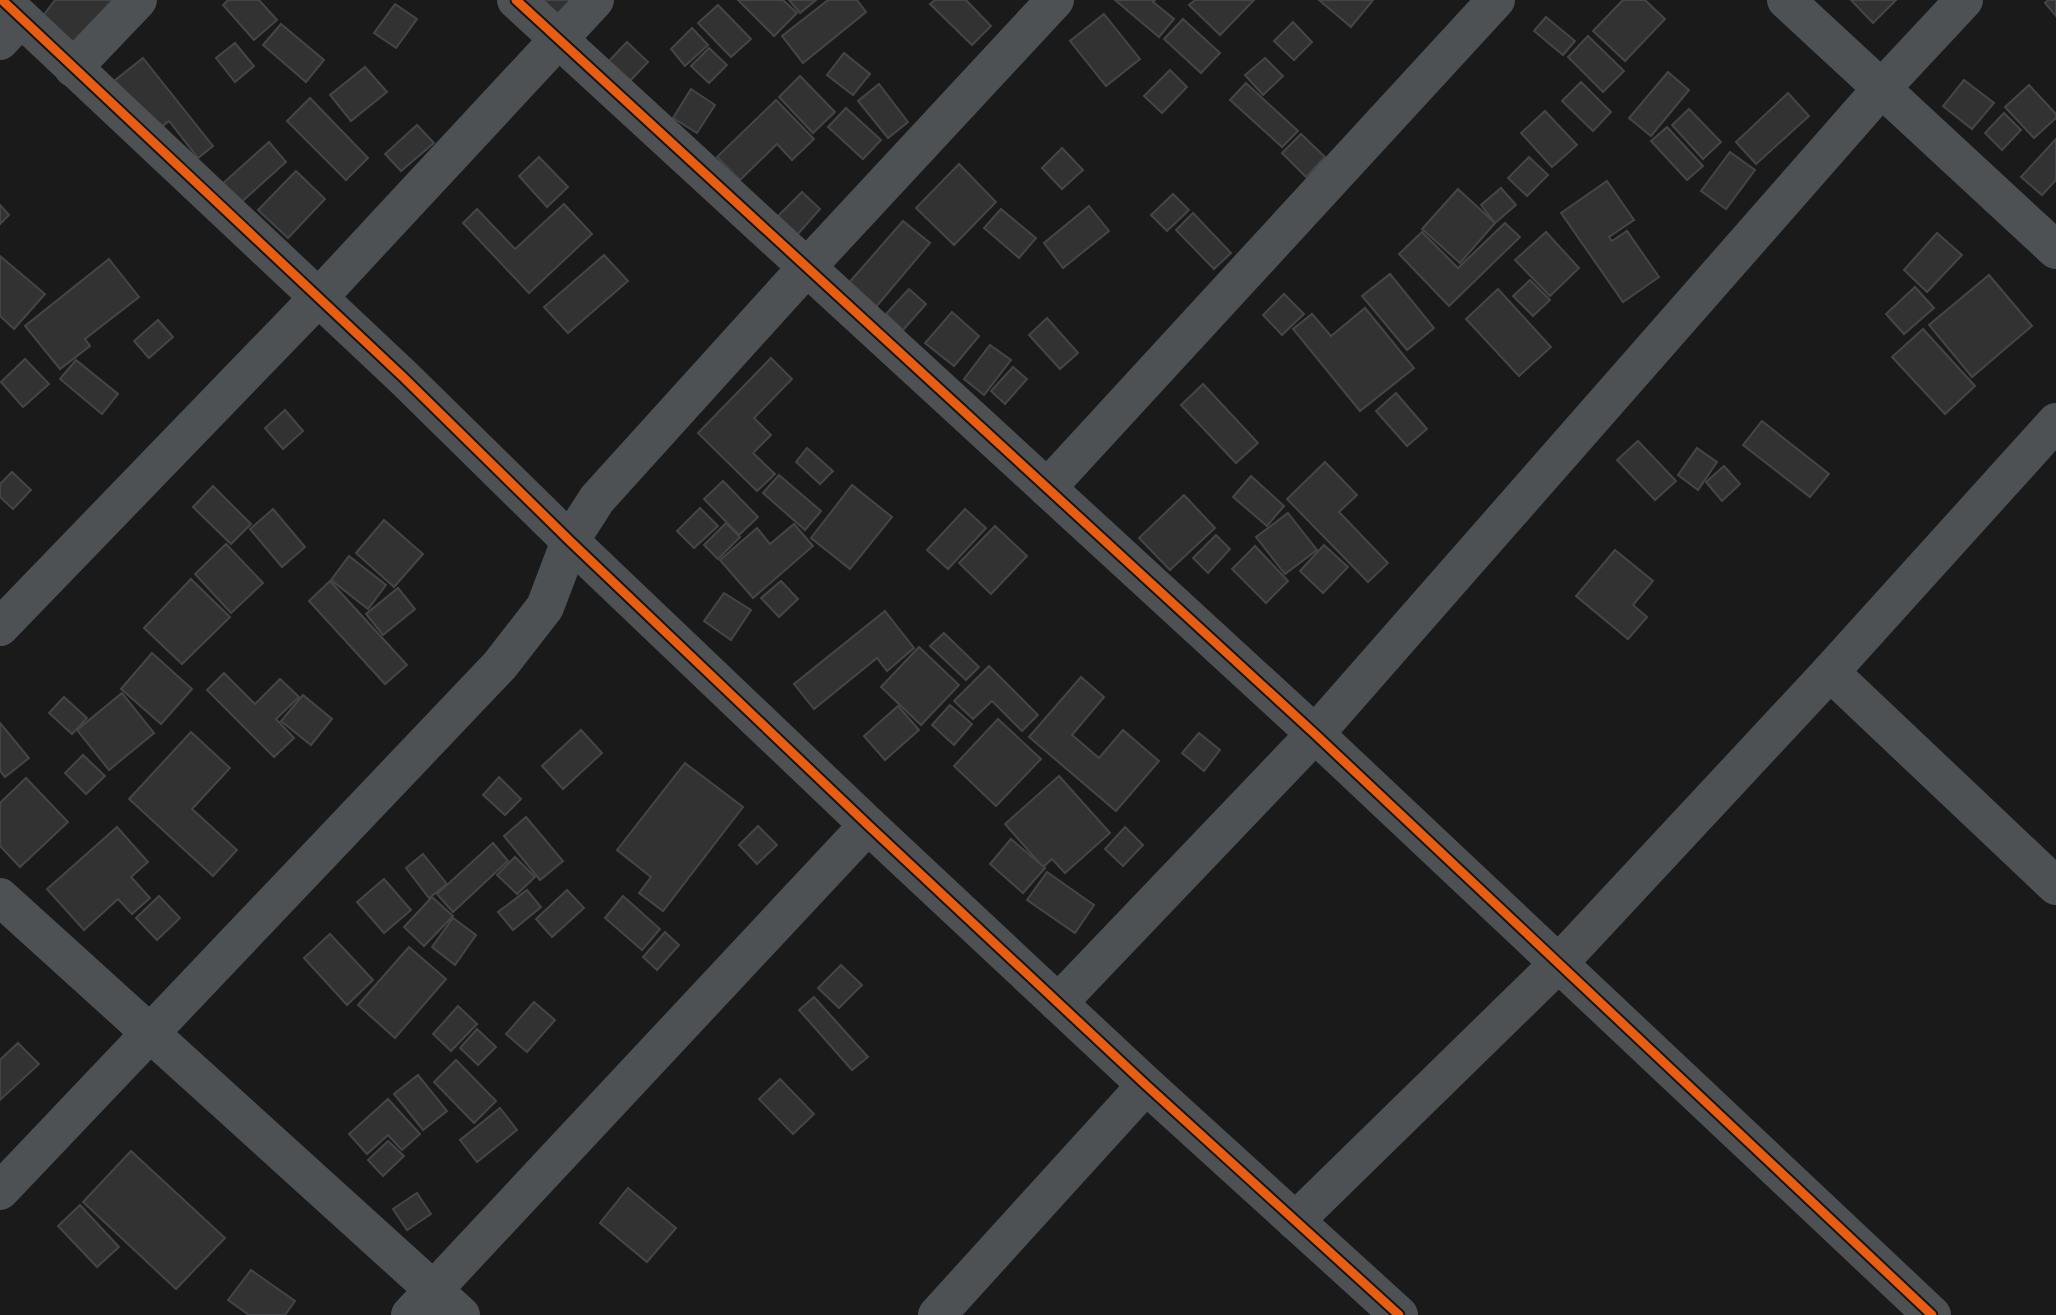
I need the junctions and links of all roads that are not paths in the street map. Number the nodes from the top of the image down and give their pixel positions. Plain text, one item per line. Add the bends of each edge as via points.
1 (138, 0) edge
2 (516, 0) edge
3 (595, 0) edge
4 (1055, 0) edge
5 (1496, 0) edge
6 (1786, 0) edge
7 (1964, 0) edge
8 (8, 20) edge
9 (558, 40) junction
10 (73, 68) junction
11 (1881, 89) junction
12 (2056, 250) edge
13 (807, 267) junction
14 (318, 297) junction
15 (2056, 422) edge
16 (1047, 488) junction
17 (570, 541) junction
18 (0, 627) edge
19 (1830, 673) junction
20 (1315, 734) junction
21 (868, 825) junction
22 (2056, 886) edge
23 (0, 897) edge
24 (1558, 964) junction
25 (1058, 1003) junction
26 (150, 1031) junction
27 (1146, 1085) junction
28 (0, 1191) edge
29 (1294, 1221) junction
30 (422, 1302) edge
31 (461, 1315) edge
32 (937, 1315) edge
33 (1399, 1315) edge
34 (1931, 1315) edge

1 - 10 street
2 - 9 street
3 - 9 street
4 - 13 street
5 - 16 street
6 - 11 street
7 - 11 street
8 - 10 street
9 - 13 street
9 - 14 street
10 - 14 street
11 - 12 street
11 - 20 street
13 - 16 street
13 - 17 street via 597,499
14 - 17 street
14 - 18 street
15 - 19 street
16 - 20 street
17 - 21 street
17 - 26 street via 545,607 500,665
19 - 22 street
19 - 24 street
20 - 24 street
20 - 25 street
21 - 25 street
21 - 30 street
23 - 26 street
24 - 29 street
24 - 34 street
25 - 27 street
26 - 28 street
26 - 30 street
27 - 29 street
27 - 32 street
29 - 33 street
30 - 31 street

